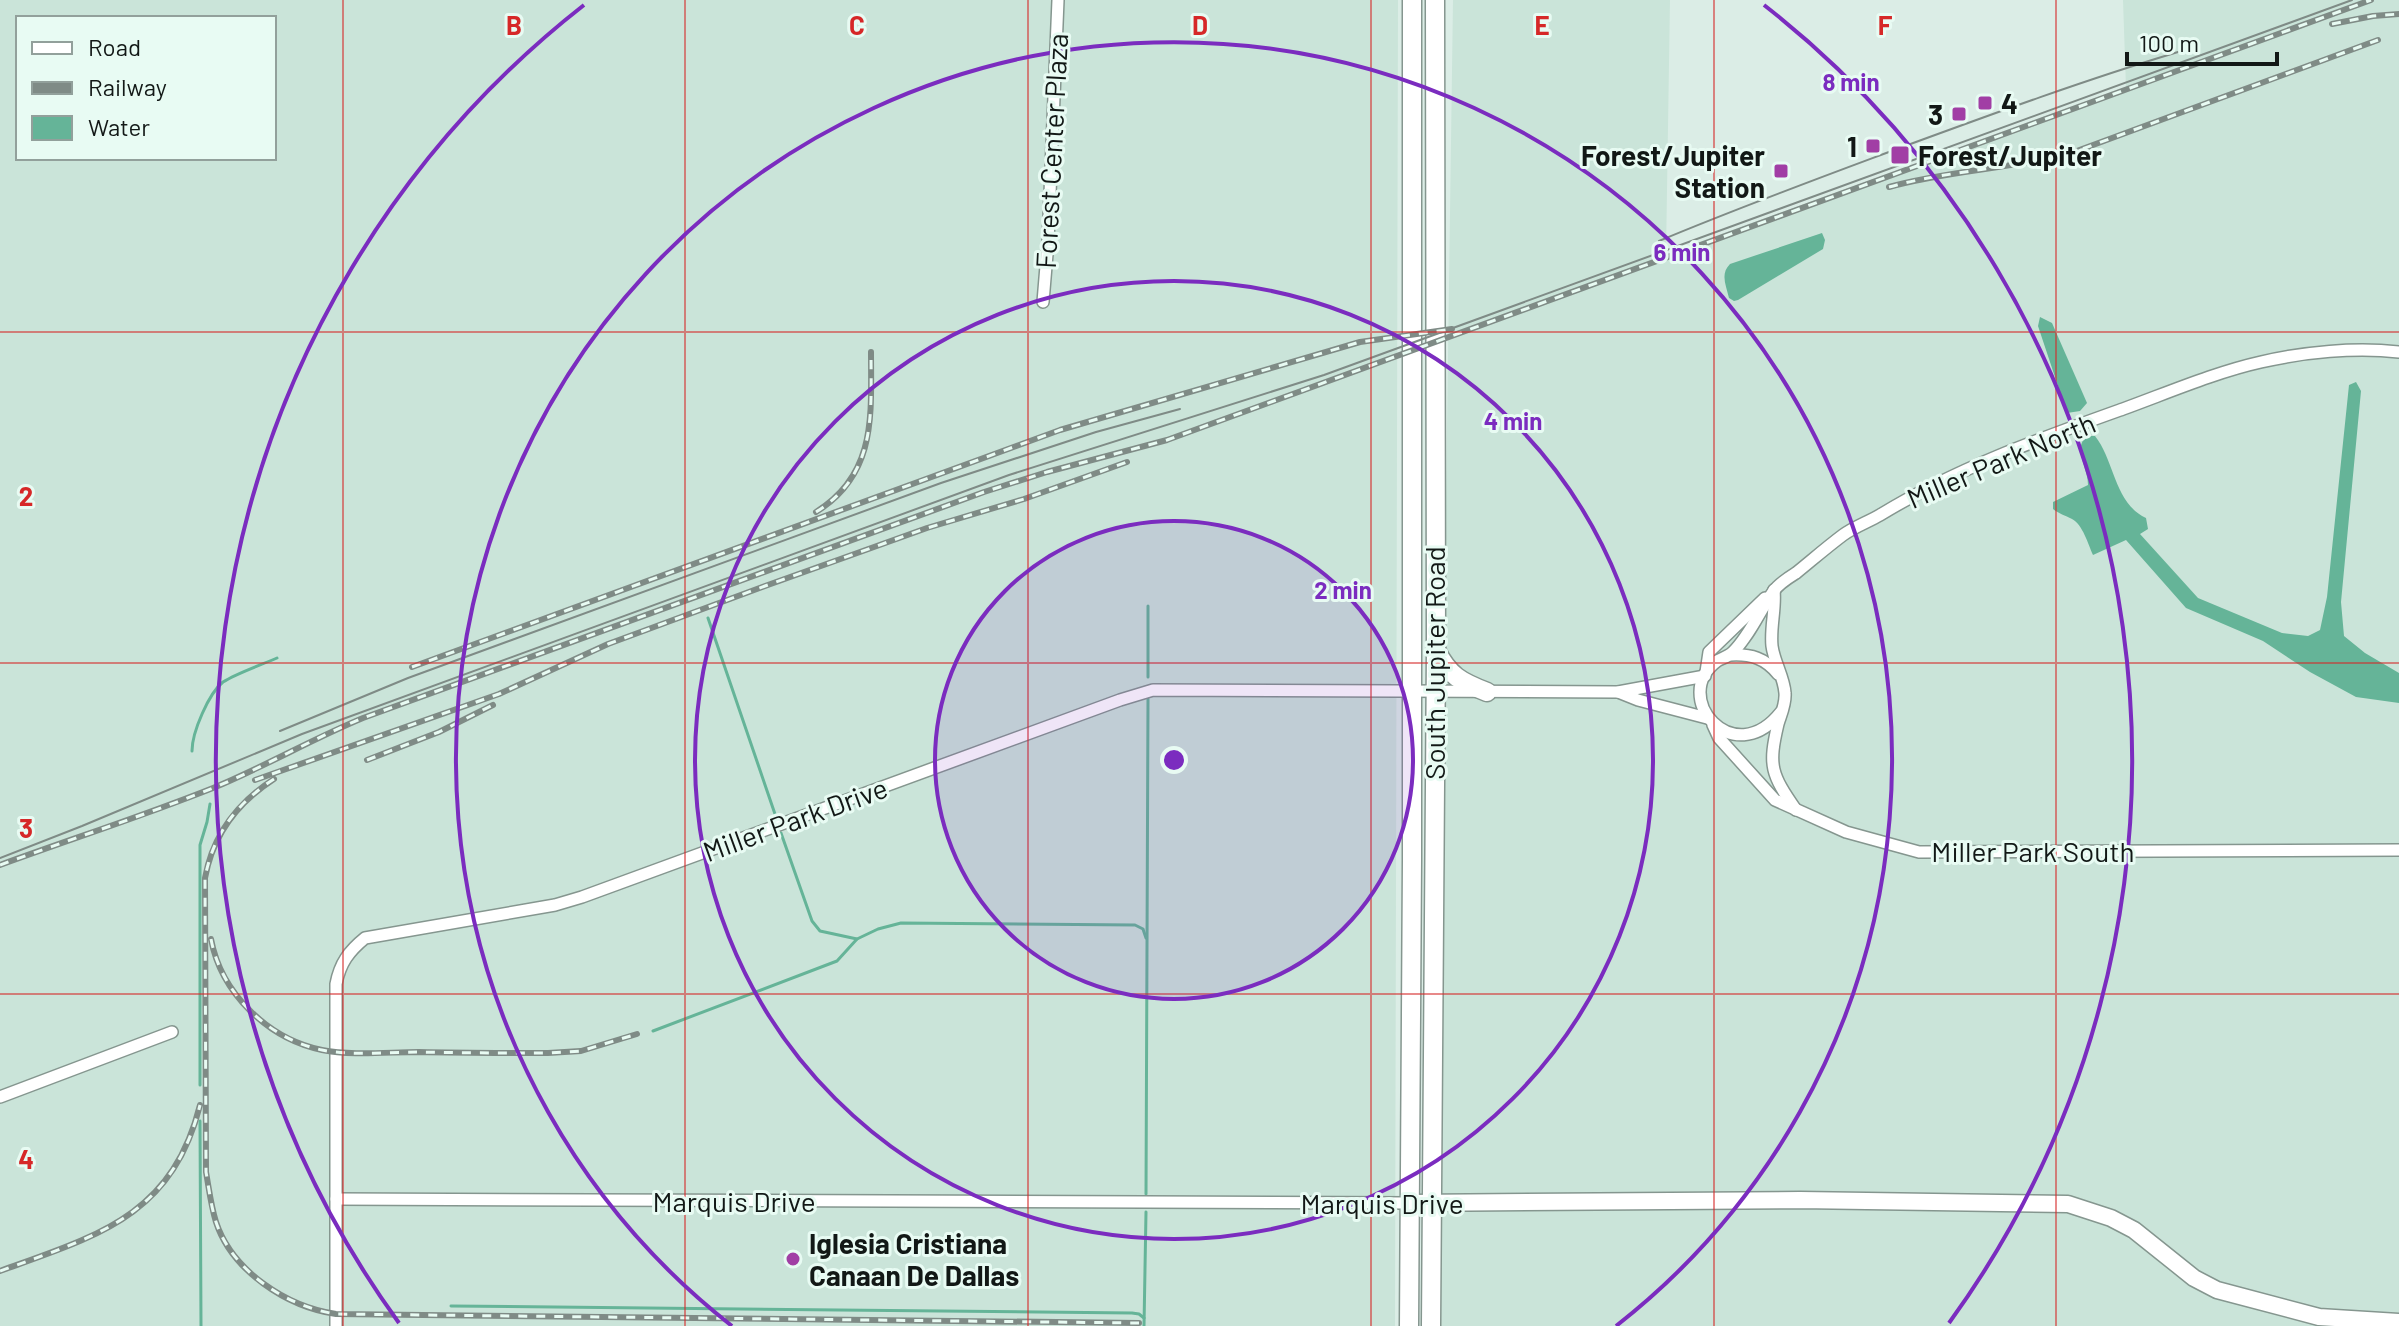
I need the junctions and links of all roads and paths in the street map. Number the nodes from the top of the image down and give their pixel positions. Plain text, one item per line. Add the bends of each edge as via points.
1 (1058, 0) edge
2 (1412, 0) edge
3 (1435, 0) edge
4 (1436, 186) junction
5 (1413, 187) junction
6 (1043, 302) dead end
7 (2399, 352) edge
8 (1413, 487) junction
9 (1435, 487) junction
10 (1774, 589) junction
11 (1436, 649) junction
12 (1731, 655) junction
13 (1705, 675) junction
14 (1781, 677) junction
15 (1412, 691) junction
16 (1435, 692) junction
17 (1487, 692) junction
18 (1618, 692) junction
19 (1781, 712) junction
20 (1710, 721) junction
21 (1798, 812) junction
22 (2399, 850) edge
23 (1412, 946) junction
24 (1433, 947) junction
25 (172, 1032) dead end
26 (0, 1097) edge
27 (336, 1199) junction
28 (1410, 1203) junction
29 (1431, 1203) junction
30 (2399, 1322) edge
31 (336, 1326) edge
32 (1409, 1326) edge
33 (1431, 1326) edge

1 - 6 street, Forest Center Plaza
2 - 5 main road, South Jupiter Road
3 - 4 main road, South Jupiter Road
4 - 5 main road
4 - 9 main road, South Jupiter Road
5 - 8 main road, South Jupiter Road
7 - 10 street, Miller Park North via 2329,352 2260,362 2045,437 1954,474 1847,532
8 - 9 main road
8 - 15 main road, South Jupiter Road
9 - 11 main road, South Jupiter Road
10 - 12 street, Miller Park North
10 - 13 street via 1709,652
10 - 14 street via 1772,651
11 - 16 main road, South Jupiter Road
11 - 17 main road via 1454,677
12 - 13 street, Miller Park North
12 - 14 street via 1760,658
13 - 18 street, Miller Park North
13 - 20 street via 1702,703
14 - 19 street
15 - 16 street, Miller Park Drive
15 - 23 main road, South Jupiter Road
15 - 27 street, Miller Park Drive via 1153,690 582,897 365,938 339,966 336,984
16 - 17 street, Miller Park Drive
16 - 24 main road, South Jupiter Road
17 - 18 street, Miller Park Drive
18 - 20 street
19 - 20 street via 1751,734 1728,733
19 - 21 street via 1772,770
20 - 21 street, Miller Park South via 1775,800
21 - 22 street, Miller Park South via 1919,852
23 - 24 main road
23 - 28 main road, South Jupiter Road
24 - 29 main road, South Jupiter Road
25 - 26 street
27 - 28 street, Marquis Drive
27 - 31 street, Miller Park Drive
28 - 29 street, Marquis Drive
28 - 32 main road, South Jupiter Road
29 - 30 street, Marquis Drive via 2068,1204 2134,1230 2217,1290 2319,1317
29 - 33 main road, South Jupiter Road

